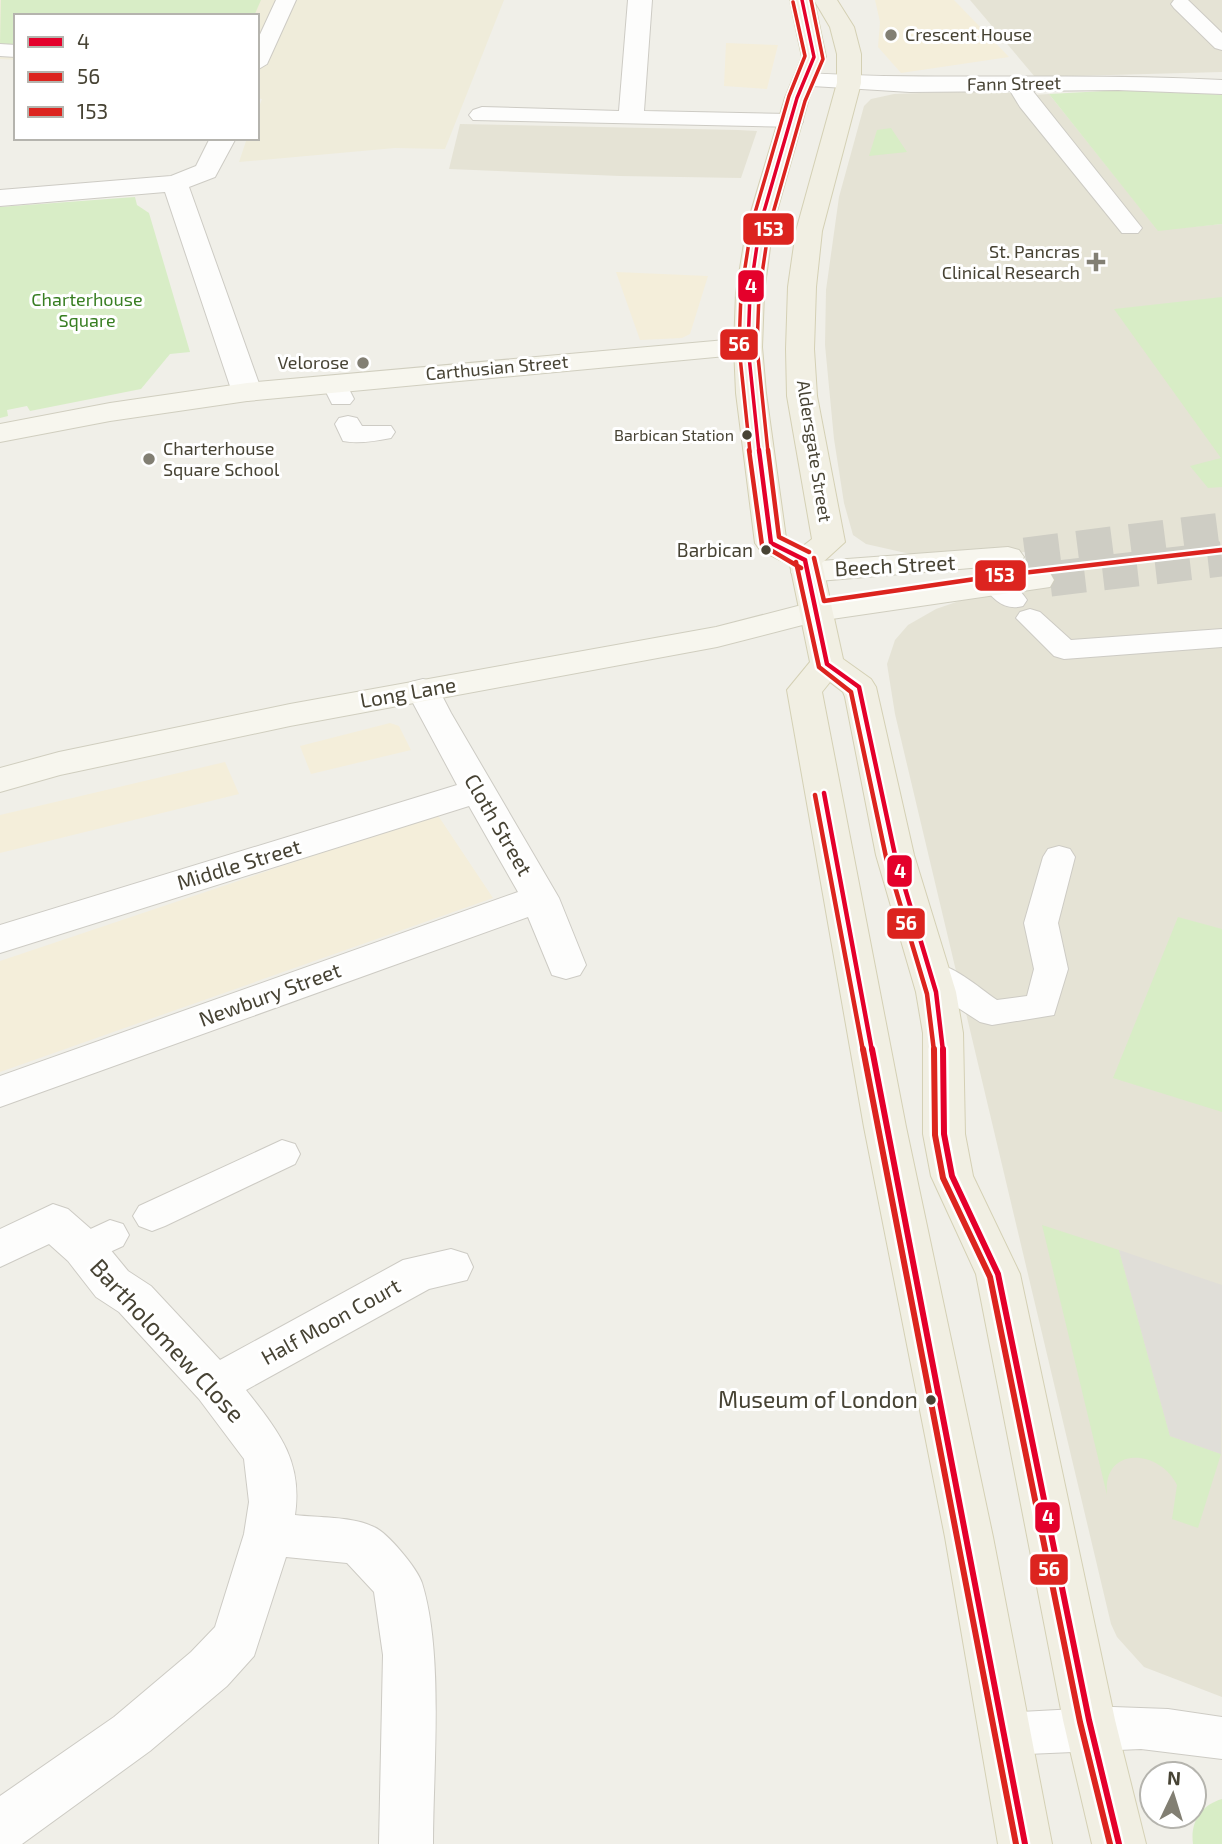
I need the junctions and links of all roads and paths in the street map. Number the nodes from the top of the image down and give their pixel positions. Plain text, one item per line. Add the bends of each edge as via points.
1 (286, 0) edge
2 (640, 0) edge
3 (802, 0) edge
4 (825, 0) edge
5 (1181, 4) dead end
6 (1222, 44) edge
7 (259, 60) edge
8 (805, 80) junction
9 (849, 83) junction
10 (1017, 83) junction
11 (1222, 87) edge
12 (482, 115) dead end
13 (631, 116) junction
14 (790, 122) junction
15 (222, 140) edge
16 (175, 183) junction
17 (0, 198) edge
18 (1130, 228) dead end
19 (748, 347) junction
20 (247, 392) junction
21 (341, 402) junction
22 (382, 432) dead end
23 (0, 433) edge
24 (806, 566) junction
25 (1021, 588) junction
26 (817, 611) junction
27 (1222, 638) edge
28 (827, 664) junction
29 (423, 690) junction
30 (0, 780) edge
31 (477, 791) junction
32 (1059, 857) dead end
33 (540, 898) junction
34 (0, 939) edge
35 (566, 965) dead end
36 (930, 973) junction
37 (0, 1092) edge
38 (282, 1154) dead end
39 (152, 1216) dead end
40 (0, 1250) edge
41 (451, 1267) dead end
42 (215, 1385) junction
43 (268, 1534) junction
44 (1091, 1728) junction
45 (1003, 1734) junction
46 (1222, 1738) edge
47 (0, 1828) edge
48 (406, 1844) edge
49 (1025, 1844) edge
50 (1119, 1844) edge

1 - 7 lane
2 - 13 street
3 - 8 main road via 814,57
4 - 9 main road via 842,27 849,54
5 - 6 lane
8 - 9 street, Fann Street
8 - 14 main road
9 - 10 street, Fann Street
9 - 24 main road, Aldersgate Street via 810,231 802,287 802,396 829,542
10 - 11 street, Fann Street via 1145,81
10 - 18 lane
12 - 13 street
13 - 14 street
14 - 19 main road via 760,225
15 - 16 street via 205,171
16 - 17 street
16 - 20 street
19 - 21 street, Carthusian Street
19 - 24 main road via 771,544
20 - 21 street, Carthusian Street
20 - 23 street
21 - 22 lane via 352,435
24 - 25 street, Beech Street via 961,563
24 - 26 main road
25 - 26 street, Beech Street
25 - 27 lane via 1064,650
26 - 28 main road
26 - 29 street, Long Lane via 717,638
28 - 36 main road via 859,687 895,855
28 - 45 main road via 804,690 885,1127 970,1537
29 - 30 street, Long Lane via 86,758
29 - 31 street, Cloth Street
31 - 33 street, Cloth Street
31 - 34 street, Middle Street
32 - 36 lane via 1041,923 1051,969 1042,1006 992,1013
33 - 35 street, Cloth Street
33 - 37 street, Newbury Street
36 - 44 main road via 943,1033 942,1113 952,1175 998,1274
38 - 39 lane
40 - 42 street, Bartholomew Close via 53,1221 97,1242 112,1284 135,1299
41 - 42 street, Half Moon Court via 419,1273
42 - 43 street, Bartholomew Close via 267,1453 273,1502
43 - 47 street, Bartholomew Close via 236,1640 209,1670 132,1734
43 - 48 street via 360,1543 397,1583 408,1656
44 - 45 lane
44 - 46 lane
44 - 50 main road
45 - 49 main road

